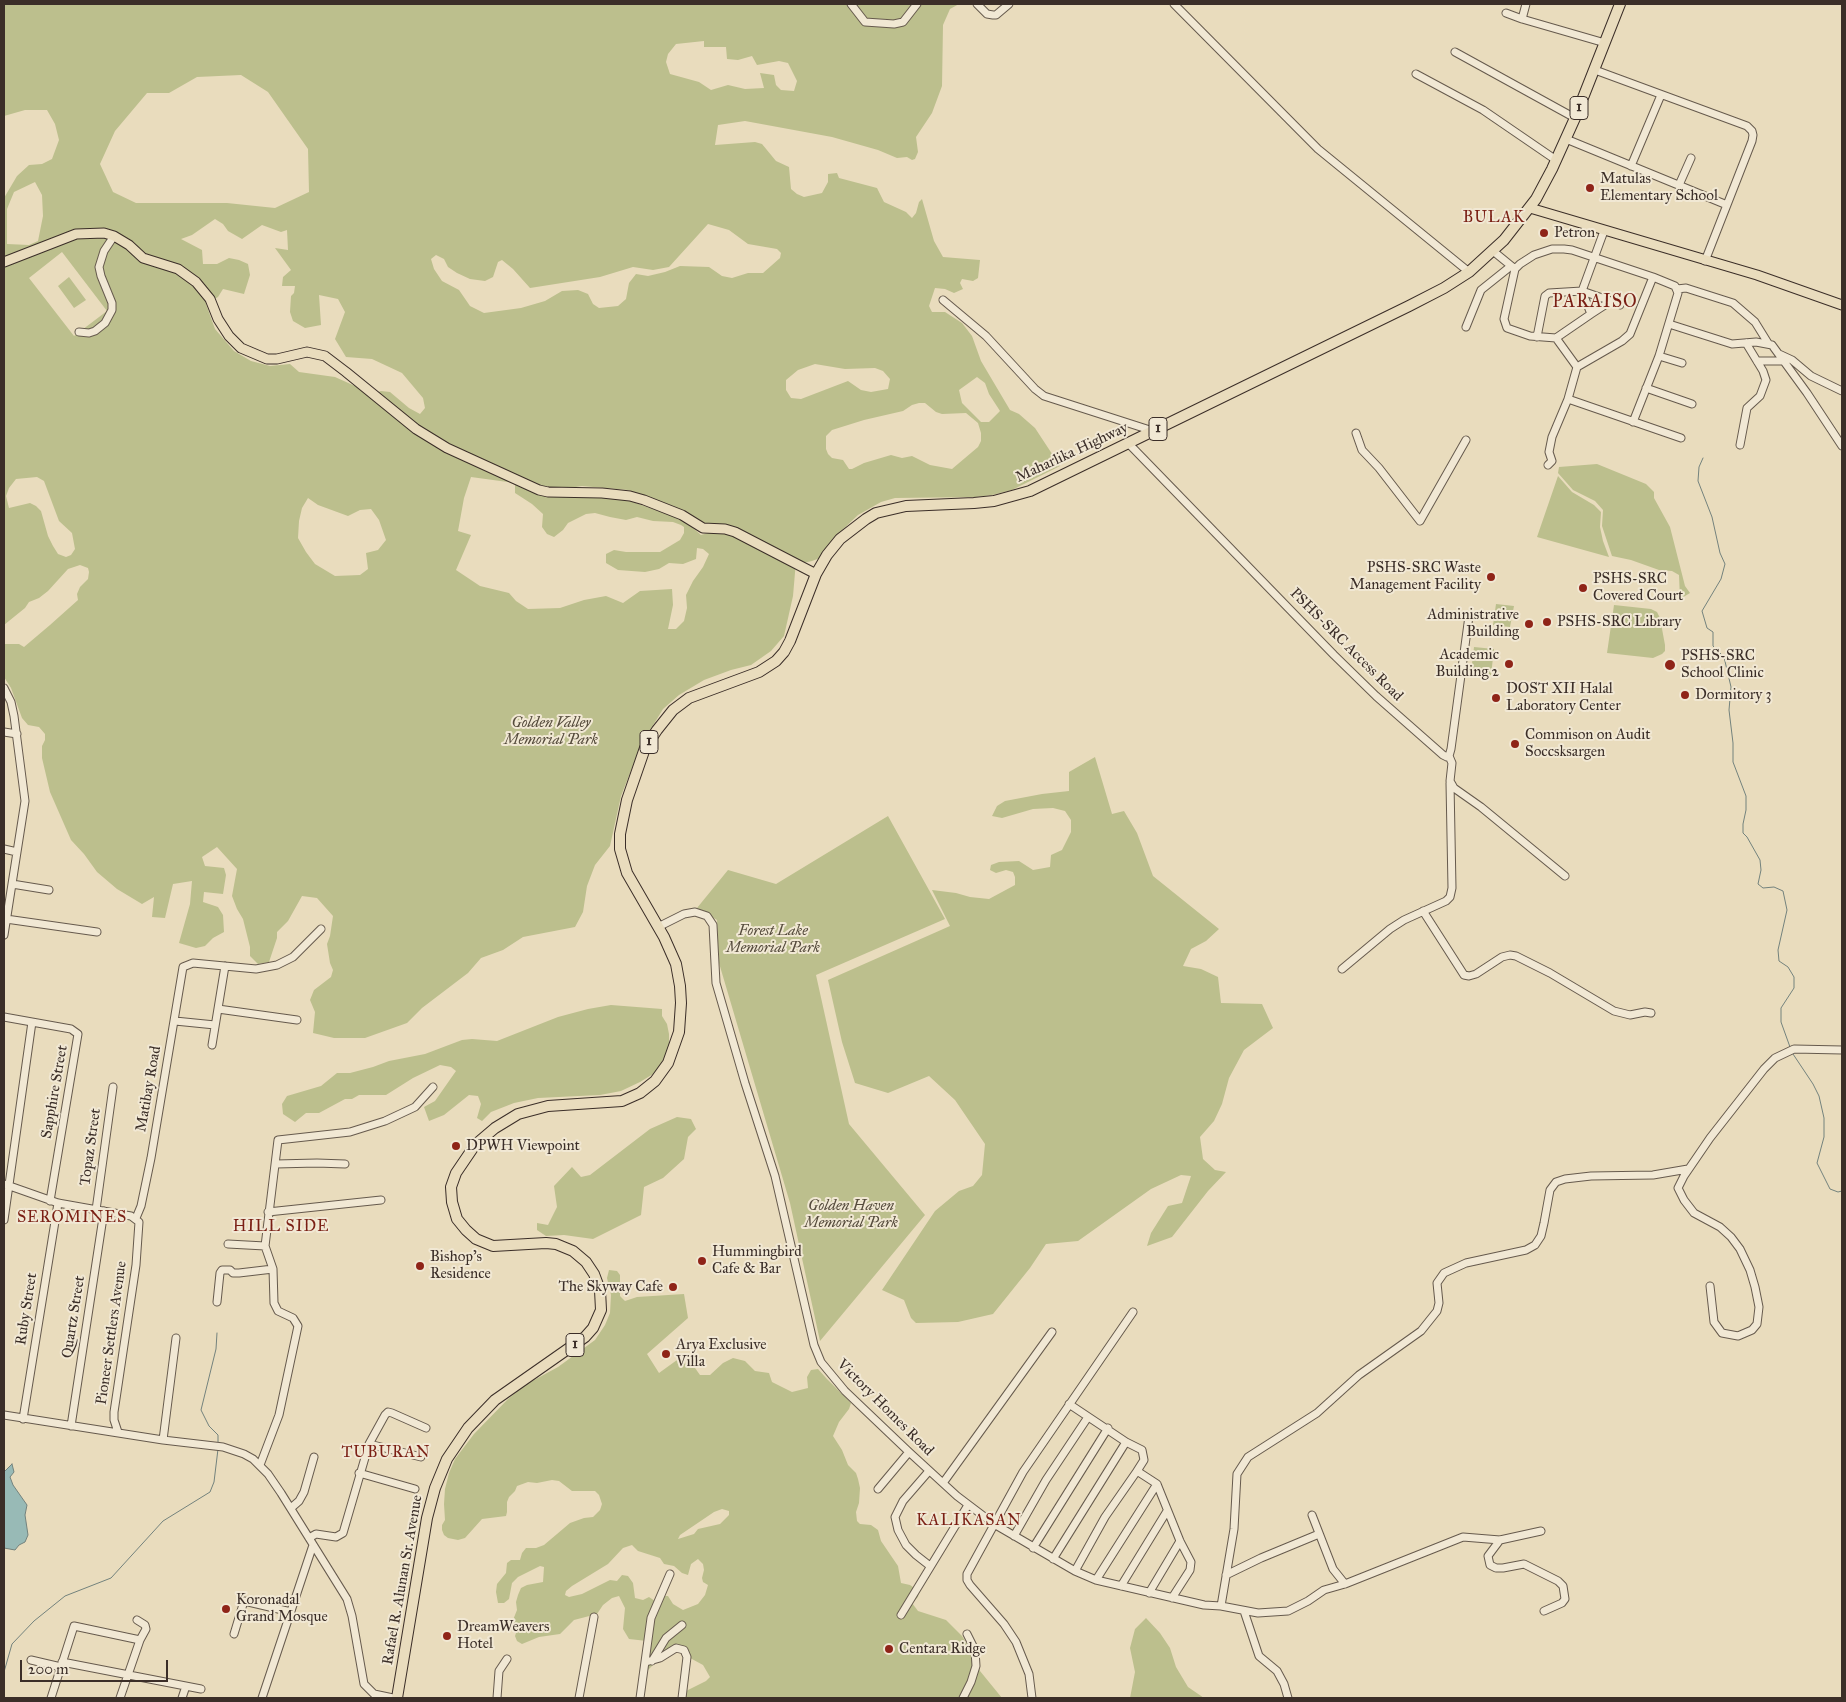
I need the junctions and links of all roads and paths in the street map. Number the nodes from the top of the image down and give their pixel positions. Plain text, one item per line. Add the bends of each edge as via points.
1 (851, 4) edge
2 (917, 4) edge
3 (977, 4) edge
4 (1009, 4) edge
5 (1174, 4) edge
6 (1526, 4) edge
7 (1620, 4) edge
8 (1506, 13) dead end
9 (1522, 19) junction
10 (1605, 43) junction
11 (1455, 52) dead end
12 (1595, 70) junction
13 (1416, 74) dead end
14 (1661, 95) junction
15 (1575, 118) junction
16 (1566, 139) junction
17 (1691, 158) dead end
18 (1556, 160) junction
19 (1631, 166) junction
20 (1679, 185) junction
21 (1727, 205) junction
22 (1530, 208) junction
23 (1604, 231) junction
24 (114, 236) junction
25 (1493, 251) junction
26 (1594, 258) junction
27 (1705, 261) junction
28 (4, 262) edge
29 (1513, 268) junction
30 (1469, 272) junction
31 (1653, 277) junction
32 (1677, 289) junction
33 (1582, 291) junction
34 (943, 300) dead end
35 (1611, 301) junction
36 (1620, 305) dead end
37 (1842, 305) edge
38 (1591, 314) junction
39 (1669, 324) junction
40 (1466, 327) dead end
41 (79, 332) dead end
42 (1537, 337) junction
43 (1556, 338) junction
44 (1746, 343) junction
45 (1768, 343) junction
46 (1659, 356) junction
47 (1781, 358) junction
48 (1758, 361) junction
49 (1682, 363) dead end
50 (1578, 367) junction
51 (1646, 388) junction
52 (1842, 391) edge
53 (1568, 400) junction
54 (1692, 404) dead end
55 (1634, 422) junction
56 (1153, 431) junction
57 (1356, 433) dead end
58 (1681, 438) dead end
59 (1466, 440) dead end
60 (1129, 444) junction
61 (1740, 445) dead end
62 (1842, 446) edge
63 (1548, 464) dead end
64 (816, 574) junction
65 (1469, 616) dead end
66 (4, 688) edge
67 (4, 732) edge
68 (17, 734) junction
69 (1449, 756) junction
70 (1450, 783) junction
71 (4, 849) edge
72 (17, 852) junction
73 (1565, 876) dead end
74 (12, 884) junction
75 (49, 890) dead end
76 (1422, 911) junction
77 (6, 919) junction
78 (658, 926) junction
79 (321, 929) dead end
80 (97, 932) dead end
81 (4, 935) edge
82 (225, 966) junction
83 (1342, 969) dead end
84 (218, 1009) junction
85 (1652, 1013) dead end
86 (4, 1017) edge
87 (297, 1020) dead end
88 (175, 1021) junction
89 (32, 1022) junction
90 (215, 1025) junction
91 (212, 1045) dead end
92 (1842, 1050) edge
93 (433, 1087) dead end
94 (113, 1088) dead end
95 (276, 1164) junction
96 (345, 1164) dead end
97 (1688, 1169) junction
98 (7, 1185) edge
99 (381, 1200) dead end
100 (54, 1202) junction
101 (100, 1211) junction
102 (268, 1212) junction
103 (136, 1218) junction
104 (4, 1220) edge
105 (228, 1244) dead end
106 (265, 1246) junction
107 (273, 1269) junction
108 (1710, 1286) dead end
109 (218, 1302) dead end
110 (1133, 1312) dead end
111 (1052, 1332) dead end
112 (176, 1338) dead end
113 (1069, 1404) junction
114 (4, 1415) edge
115 (1088, 1417) junction
116 (23, 1419) junction
117 (71, 1426) junction
118 (426, 1428) dead end
119 (1108, 1428) junction
120 (118, 1432) junction
121 (163, 1440) junction
122 (1126, 1442) junction
123 (369, 1444) junction
124 (909, 1452) junction
125 (314, 1457) dead end
126 (421, 1457) dead end
127 (260, 1466) junction
128 (929, 1471) junction
129 (1137, 1471) junction
130 (359, 1473) junction
131 (943, 1483) junction
132 (1157, 1484) junction
133 (415, 1489) dead end
134 (878, 1489) dead end
135 (968, 1505) junction
136 (291, 1508) junction
137 (1167, 1511) junction
138 (1312, 1515) dead end
139 (994, 1524) junction
140 (1541, 1531) dead end
141 (1319, 1534) junction
142 (1014, 1536) junction
143 (1180, 1540) junction
144 (1500, 1540) junction
145 (311, 1542) junction
146 (1033, 1548) junction
147 (1053, 1559) junction
148 (930, 1566) junction
149 (1075, 1571) junction
150 (670, 1574) dead end
151 (1226, 1575) junction
152 (1096, 1580) junction
153 (1345, 1584) junction
154 (1121, 1586) junction
155 (1149, 1593) junction
156 (1172, 1598) junction
157 (1221, 1606) junction
158 (1244, 1611) junction
159 (1544, 1611) dead end
160 (291, 1612) junction
161 (901, 1615) dead end
162 (594, 1618) dead end
163 (137, 1620) dead end
164 (682, 1625) dead end
165 (234, 1634) dead end
166 (967, 1634) dead end
167 (140, 1640) junction
168 (507, 1659) dead end
169 (31, 1660) dead end
170 (649, 1661) junction
171 (62, 1665) junction
172 (128, 1676) junction
173 (186, 1686) junction
174 (202, 1689) dead end
175 (51, 1698) edge
176 (120, 1698) edge
177 (182, 1698) edge
178 (262, 1698) edge
179 (392, 1698) edge
180 (397, 1698) edge
181 (497, 1698) edge
182 (579, 1698) edge
183 (640, 1698) edge
184 (682, 1698) edge
185 (962, 1698) edge
186 (1032, 1698) edge
187 (1288, 1698) edge

1 - 2 street via 864,22 894,24 903,22
3 - 4 street via 987,14 996,15
5 - 30 street via 1318,149
6 - 9 street
7 - 10 highway, Maharlika Highway / 1
8 - 9 street
9 - 10 street
10 - 12 highway, Maharlika Highway / 1
11 - 15 street
12 - 14 street
12 - 15 highway, Maharlika Highway / 1
13 - 18 street via 1482,110
14 - 19 street
14 - 21 street via 1750,128 1752,141
15 - 16 highway, Maharlika Highway / 1
16 - 18 highway, Maharlika Highway / 1
16 - 19 street
17 - 20 street
18 - 22 highway, Maharlika Highway / 1
19 - 20 street
20 - 21 street
21 - 27 street
22 - 23 main road
22 - 25 highway, Maharlika Highway / 1
23 - 26 street
23 - 27 main road
24 - 28 main road via 76,234
24 - 41 street via 104,250 99,267 112,310 100,327 89,333
24 - 64 main road via 143,258 178,269 196,282 210,299 229,336 241,348 267,359 307,352 325,356 416,429 447,448 539,490 618,494 644,500 682,515 703,528 736,532
25 - 29 street
25 - 30 highway, Maharlika Highway / 1
26 - 29 street via 1572,250 1552,249 1527,258
26 - 31 street
26 - 33 street
27 - 37 main road via 1798,288
29 - 40 street via 1481,290
29 - 42 street via 1504,322 1510,331
30 - 56 highway, Maharlika Highway / 1 via 1429,296
31 - 32 street
31 - 50 street via 1630,334
32 - 39 street
32 - 45 street via 1686,288 1733,303 1754,322
33 - 35 street
33 - 38 street
33 - 42 street via 1546,295
34 - 56 street via 986,336 1044,396
35 - 36 street
35 - 38 street
38 - 43 street
39 - 44 street via 1724,342
39 - 46 street
42 - 43 street
43 - 50 street
44 - 45 street
44 - 48 street
45 - 47 street
46 - 49 street
46 - 51 street
47 - 48 street
47 - 52 street via 1792,360 1811,376
47 - 62 street
48 - 61 street via 1766,380 1758,398 1747,408
50 - 53 street
51 - 54 street
51 - 55 street
53 - 55 street
53 - 63 street via 1552,437 1549,452 1552,460
55 - 58 street
56 - 60 highway, Maharlika Highway / 1
57 - 59 street via 1362,450 1420,521
60 - 64 highway, Maharlika Highway / 1 via 1046,485 1016,496 974,504 906,506 876,513 840,539
60 - 69 street, PSHS-SRC Access Road via 1348,668 1443,756
64 - 78 highway, Maharlika Highway / 1 via 790,641 776,661 759,672 689,698 672,710 645,748 622,818 620,849 627,872
65 - 69 street
66 - 68 street via 13,709
67 - 68 street
68 - 72 street via 26,802
69 - 70 street via 1452,763
70 - 73 street
70 - 76 street via 1451,894 1446,901
71 - 72 street
72 - 74 street
74 - 75 street
74 - 77 street
76 - 83 street via 1390,929
76 - 85 street via 1464,975 1476,974 1502,957 1516,956 1614,1012 1630,1015
77 - 80 street
77 - 81 street
78 - 124 street, Victory Homes Road via 695,912 711,920 716,982 776,1176 817,1352 834,1379
78 - 180 highway, Rafael R. Alunan Sr. Avenue / 1 via 676,964 681,1003 675,1046 658,1077 640,1093 622,1100 548,1106 518,1114 476,1145 453,1181 453,1210 476,1239 493,1246 546,1242 573,1251 594,1274 600,1290 601,1310 585,1337 496,1400 468,1428 447,1459 427,1518
79 - 82 street via 284,963 256,969
82 - 84 street
82 - 88 street, Matibay Road via 185,965
84 - 87 street
84 - 90 street
86 - 89 street, Sapphire Street
88 - 90 street
88 - 103 street, Matibay Road via 141,1206
89 - 98 street
89 - 100 street, Sapphire Street via 71,1029 78,1037
90 - 91 street
92 - 97 street via 1794,1049 1774,1058
93 - 95 street via 415,1107 385,1121 350,1132 278,1140
94 - 101 street, Topaz Street
95 - 96 street
95 - 102 street
97 - 108 street via 1678,1188 1684,1200 1694,1212 1731,1237 1750,1270 1759,1312 1752,1330 1738,1336 1722,1333 1714,1322
97 - 151 street via 1652,1175 1560,1180 1550,1190 1542,1230 1535,1245 1444,1273 1437,1283 1437,1311 1421,1331 1359,1375 1317,1413 1243,1462 1237,1474 1234,1529
98 - 100 street
98 - 104 street
99 - 102 street
100 - 101 street
100 - 116 street, Ruby Street
101 - 103 street
101 - 117 street, Quartz Street
102 - 106 street
103 - 120 street, Pioneer Settlers Avenue via 140,1226 138,1247 114,1412
105 - 106 street
106 - 107 street
107 - 109 street via 239,1273 222,1270
107 - 127 street via 274,1303 278,1311 293,1318 298,1326 279,1415
110 - 113 street
111 - 131 street
112 - 121 street
113 - 115 street
113 - 139 street via 1023,1472
114 - 116 street
115 - 119 street
115 - 142 street
116 - 117 street
117 - 120 street
118 - 123 street via 388,1412
119 - 122 street
119 - 146 street
120 - 121 street
121 - 127 street via 223,1447 244,1454
122 - 129 street via 1142,1450 1144,1460
122 - 147 street
123 - 126 street
123 - 130 street
124 - 128 street, Victory Homes Road
124 - 134 street
125 - 136 street via 301,1498
127 - 136 street
128 - 131 street, Victory Homes Road
128 - 148 street via 903,1500 895,1517 906,1545
129 - 132 street
129 - 149 street via 1105,1517
130 - 133 street
130 - 145 street via 343,1533 336,1537 316,1534
131 - 135 street, Victory Homes Road
132 - 137 street
132 - 152 street
135 - 139 street, Victory Homes Road
135 - 148 street
136 - 145 street
137 - 143 street
137 - 154 street
138 - 141 street
139 - 142 street, Victory Homes Road
139 - 186 street via 968,1570 967,1580 1016,1642 1029,1674
140 - 144 street, Victory Homes Road
141 - 151 street
141 - 153 street via 1336,1574
142 - 146 street, Victory Homes Road
143 - 155 street
143 - 156 street via 1191,1567
144 - 153 street, Victory Homes Road via 1463,1537
144 - 159 street via 1488,1556 1490,1565 1504,1568 1524,1564 1562,1586 1565,1599
145 - 160 street
145 - 179 street via 349,1607 364,1684 374,1694
146 - 147 street, Victory Homes Road
147 - 149 street, Victory Homes Road
148 - 161 street
149 - 152 street, Victory Homes Road
150 - 170 street via 652,1618
151 - 157 street
152 - 154 street, Victory Homes Road
153 - 158 street, Victory Homes Road via 1324,1590 1288,1611
154 - 155 street, Victory Homes Road
155 - 156 street, Victory Homes Road
156 - 157 street, Victory Homes Road via 1210,1607
157 - 158 street, Victory Homes Road
158 - 187 street via 1260,1656 1277,1672
160 - 165 street via 244,1601
160 - 178 street
162 - 182 street
163 - 167 street via 146,1628
164 - 170 street via 666,1638
166 - 185 street via 976,1650 976,1666
167 - 171 street via 74,1626
167 - 172 street
168 - 181 street via 498,1671
169 - 171 street
170 - 183 street
170 - 184 street via 673,1649 684,1650 687,1657
171 - 172 street
171 - 175 street
172 - 173 street
172 - 176 street
173 - 174 street
173 - 177 street

